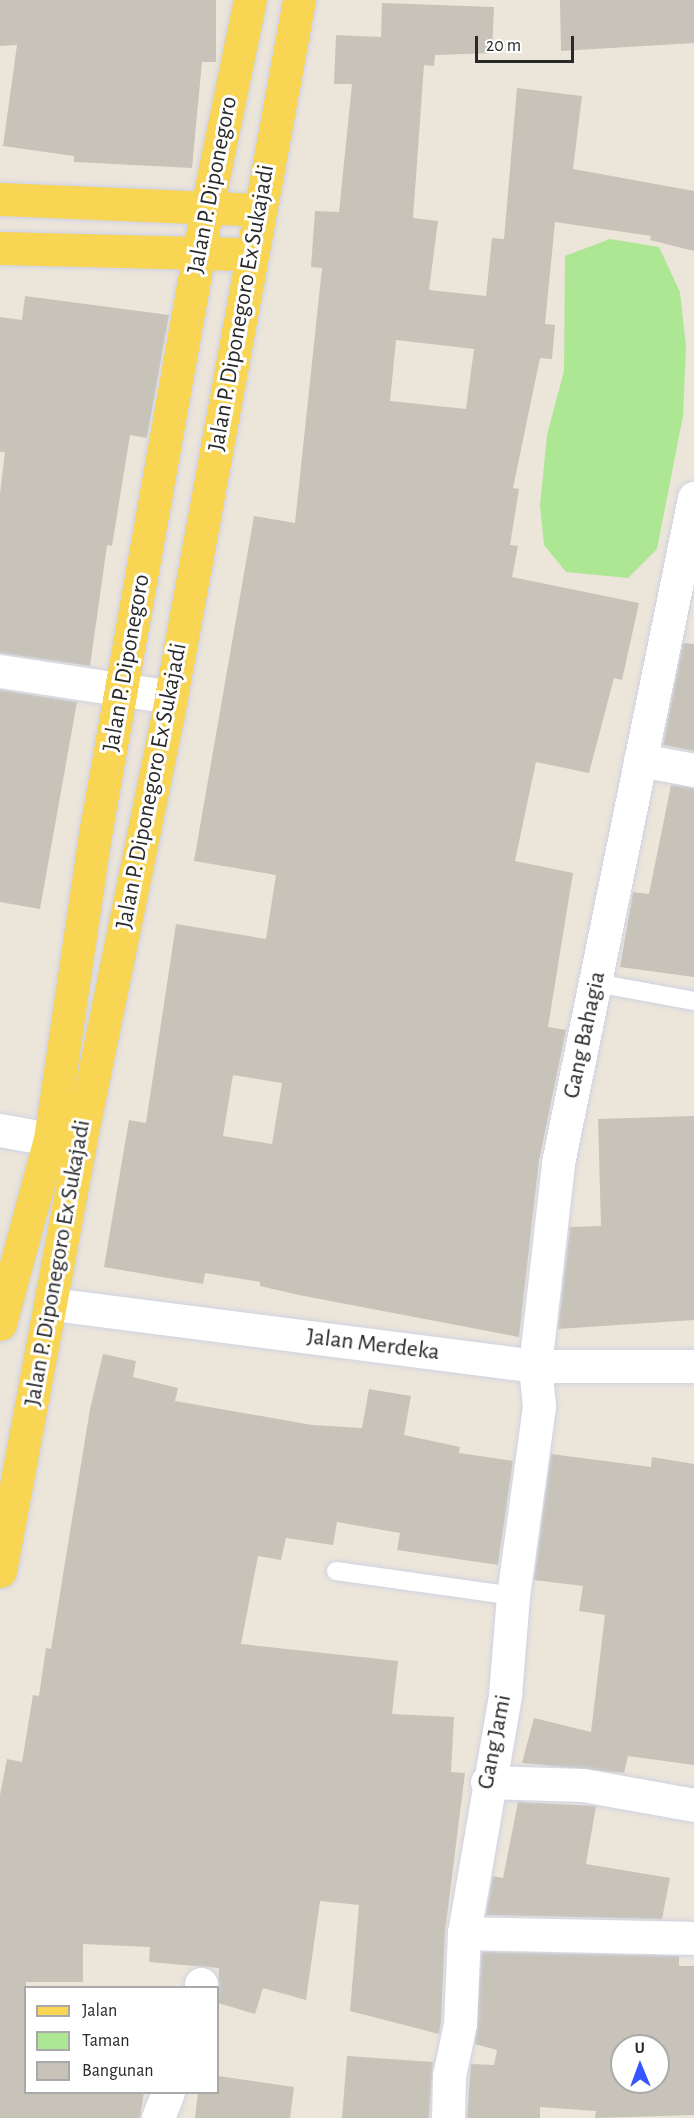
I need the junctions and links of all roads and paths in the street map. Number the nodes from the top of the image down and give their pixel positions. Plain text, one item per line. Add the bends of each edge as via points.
1 (250, 0) edge
2 (299, 0) edge
3 (0, 199) edge
4 (207, 207) junction
5 (260, 210) junction
6 (0, 248) edge
7 (199, 251) junction
8 (252, 254) junction
9 (694, 498) edge
10 (0, 670) edge
11 (122, 690) junction
12 (171, 697) junction
13 (640, 760) junction
14 (694, 770) edge
15 (596, 983) junction
16 (694, 1001) edge
17 (0, 1130) edge
18 (50, 1139) junction
19 (52, 1304) junction
20 (0, 1324) edge
21 (535, 1366) junction
22 (694, 1366) edge
23 (0, 1571) edge
24 (336, 1571) dead end
25 (513, 1596) junction
26 (487, 1782) junction
27 (694, 1805) edge
28 (464, 1933) junction
29 (694, 1938) edge
30 (167, 2094) edge
31 (158, 2118) edge
32 (449, 2118) edge

1 - 4 main road, Jalan P. Diponegoro
2 - 5 main road, Jalan P. Diponegoro Ex Sukajadi
3 - 4 main road
4 - 5 main road
4 - 7 main road, Jalan P. Diponegoro
5 - 8 main road, Jalan P. Diponegoro Ex Sukajadi
6 - 7 main road
7 - 8 main road
7 - 11 main road, Jalan P. Diponegoro
8 - 12 main road, Jalan P. Diponegoro Ex Sukajadi
9 - 13 street, Gang Bahagia
10 - 11 street
11 - 12 street
11 - 18 main road, Jalan P. Diponegoro
12 - 19 main road, Jalan P. Diponegoro Ex Sukajadi via 79,1147
13 - 14 street
13 - 15 street, Gang Bahagia
15 - 16 lane
15 - 21 street, Gang Bahagia via 558,1163
17 - 18 street
18 - 20 main road, Jalan P. Diponegoro
19 - 21 street, Jalan Merdeka
19 - 23 main road, Jalan P. Diponegoro Ex Sukajadi
21 - 22 street, Jalan Merdeka
21 - 25 street, Gang Jami via 539,1406
24 - 25 lane
25 - 26 street, Gang Jami via 505,1695
26 - 27 street via 583,1785
26 - 28 street, Gang Jami
28 - 29 street
28 - 32 street, Gang Jami via 460,2024 449,2076
30 - 31 street

